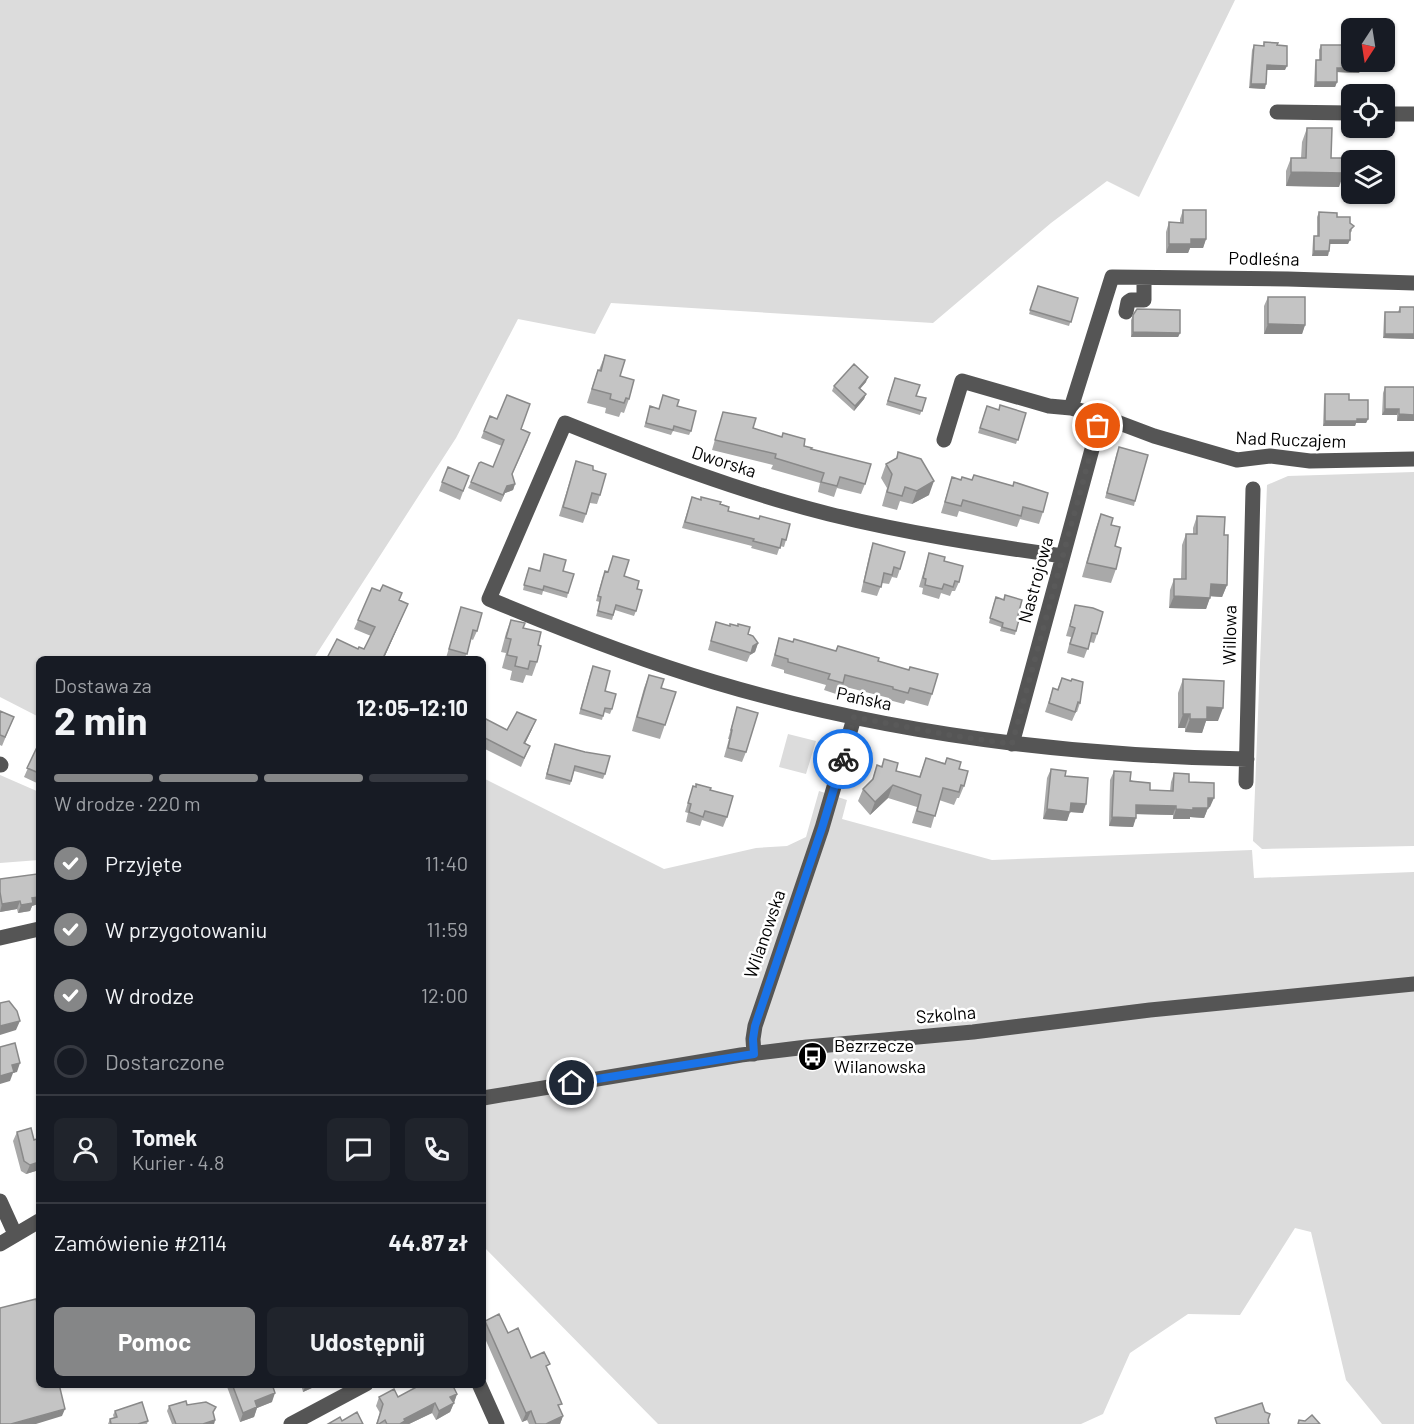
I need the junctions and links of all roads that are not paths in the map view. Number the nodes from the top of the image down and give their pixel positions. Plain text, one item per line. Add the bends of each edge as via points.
1 (1277, 112) dead end
2 (1341, 113) edge
3 (1395, 114) edge
4 (1414, 114) edge
5 (1144, 278) junction
6 (1414, 283) edge
7 (1126, 312) dead end
8 (1071, 408) junction
9 (1100, 421) junction
10 (944, 440) dead end
11 (1414, 459) edge
12 (1253, 489) dead end
13 (1063, 556) junction
14 (489, 599) joint
15 (854, 717) junction
16 (1012, 744) junction
17 (1246, 759) junction
18 (1246, 782) dead end
19 (36, 930) edge
20 (0, 938) edge
21 (1414, 984) edge
22 (754, 1054) junction
23 (486, 1098) edge
24 (0, 1201) edge
25 (36, 1223) edge
26 (15, 1234) junction
27 (0, 1244) edge
28 (358, 1388) edge
29 (481, 1388) edge
30 (291, 1424) edge
31 (497, 1424) edge

1 - 2 street
3 - 4 street
5 - 6 street, Podleśna
5 - 7 street via 1144,302 1128,302
5 - 8 street, Podleśna via 1112,277
8 - 9 street, Nad Ruczajem
8 - 10 street, Nad Ruczajem via 1049,406 962,381
9 - 11 street, Nad Ruczajem via 1237,460 1270,456 1310,461
9 - 13 street, Nastrojowa
12 - 17 street, Willowa
13 - 14 street, Dworska via 946,539 828,514 725,484 565,423
13 - 16 street, Nastrojowa
14 - 15 street, Pańska via 658,664
15 - 16 street, Pańska
15 - 22 street, Wilanowska via 822,828 755,1026
16 - 17 street, Pańska via 1120,755
17 - 18 street, Willowa
19 - 20 street
21 - 22 street, Szkolna
22 - 23 street, Szkolna
24 - 26 street
25 - 26 street
26 - 27 street
28 - 30 street
29 - 31 street

